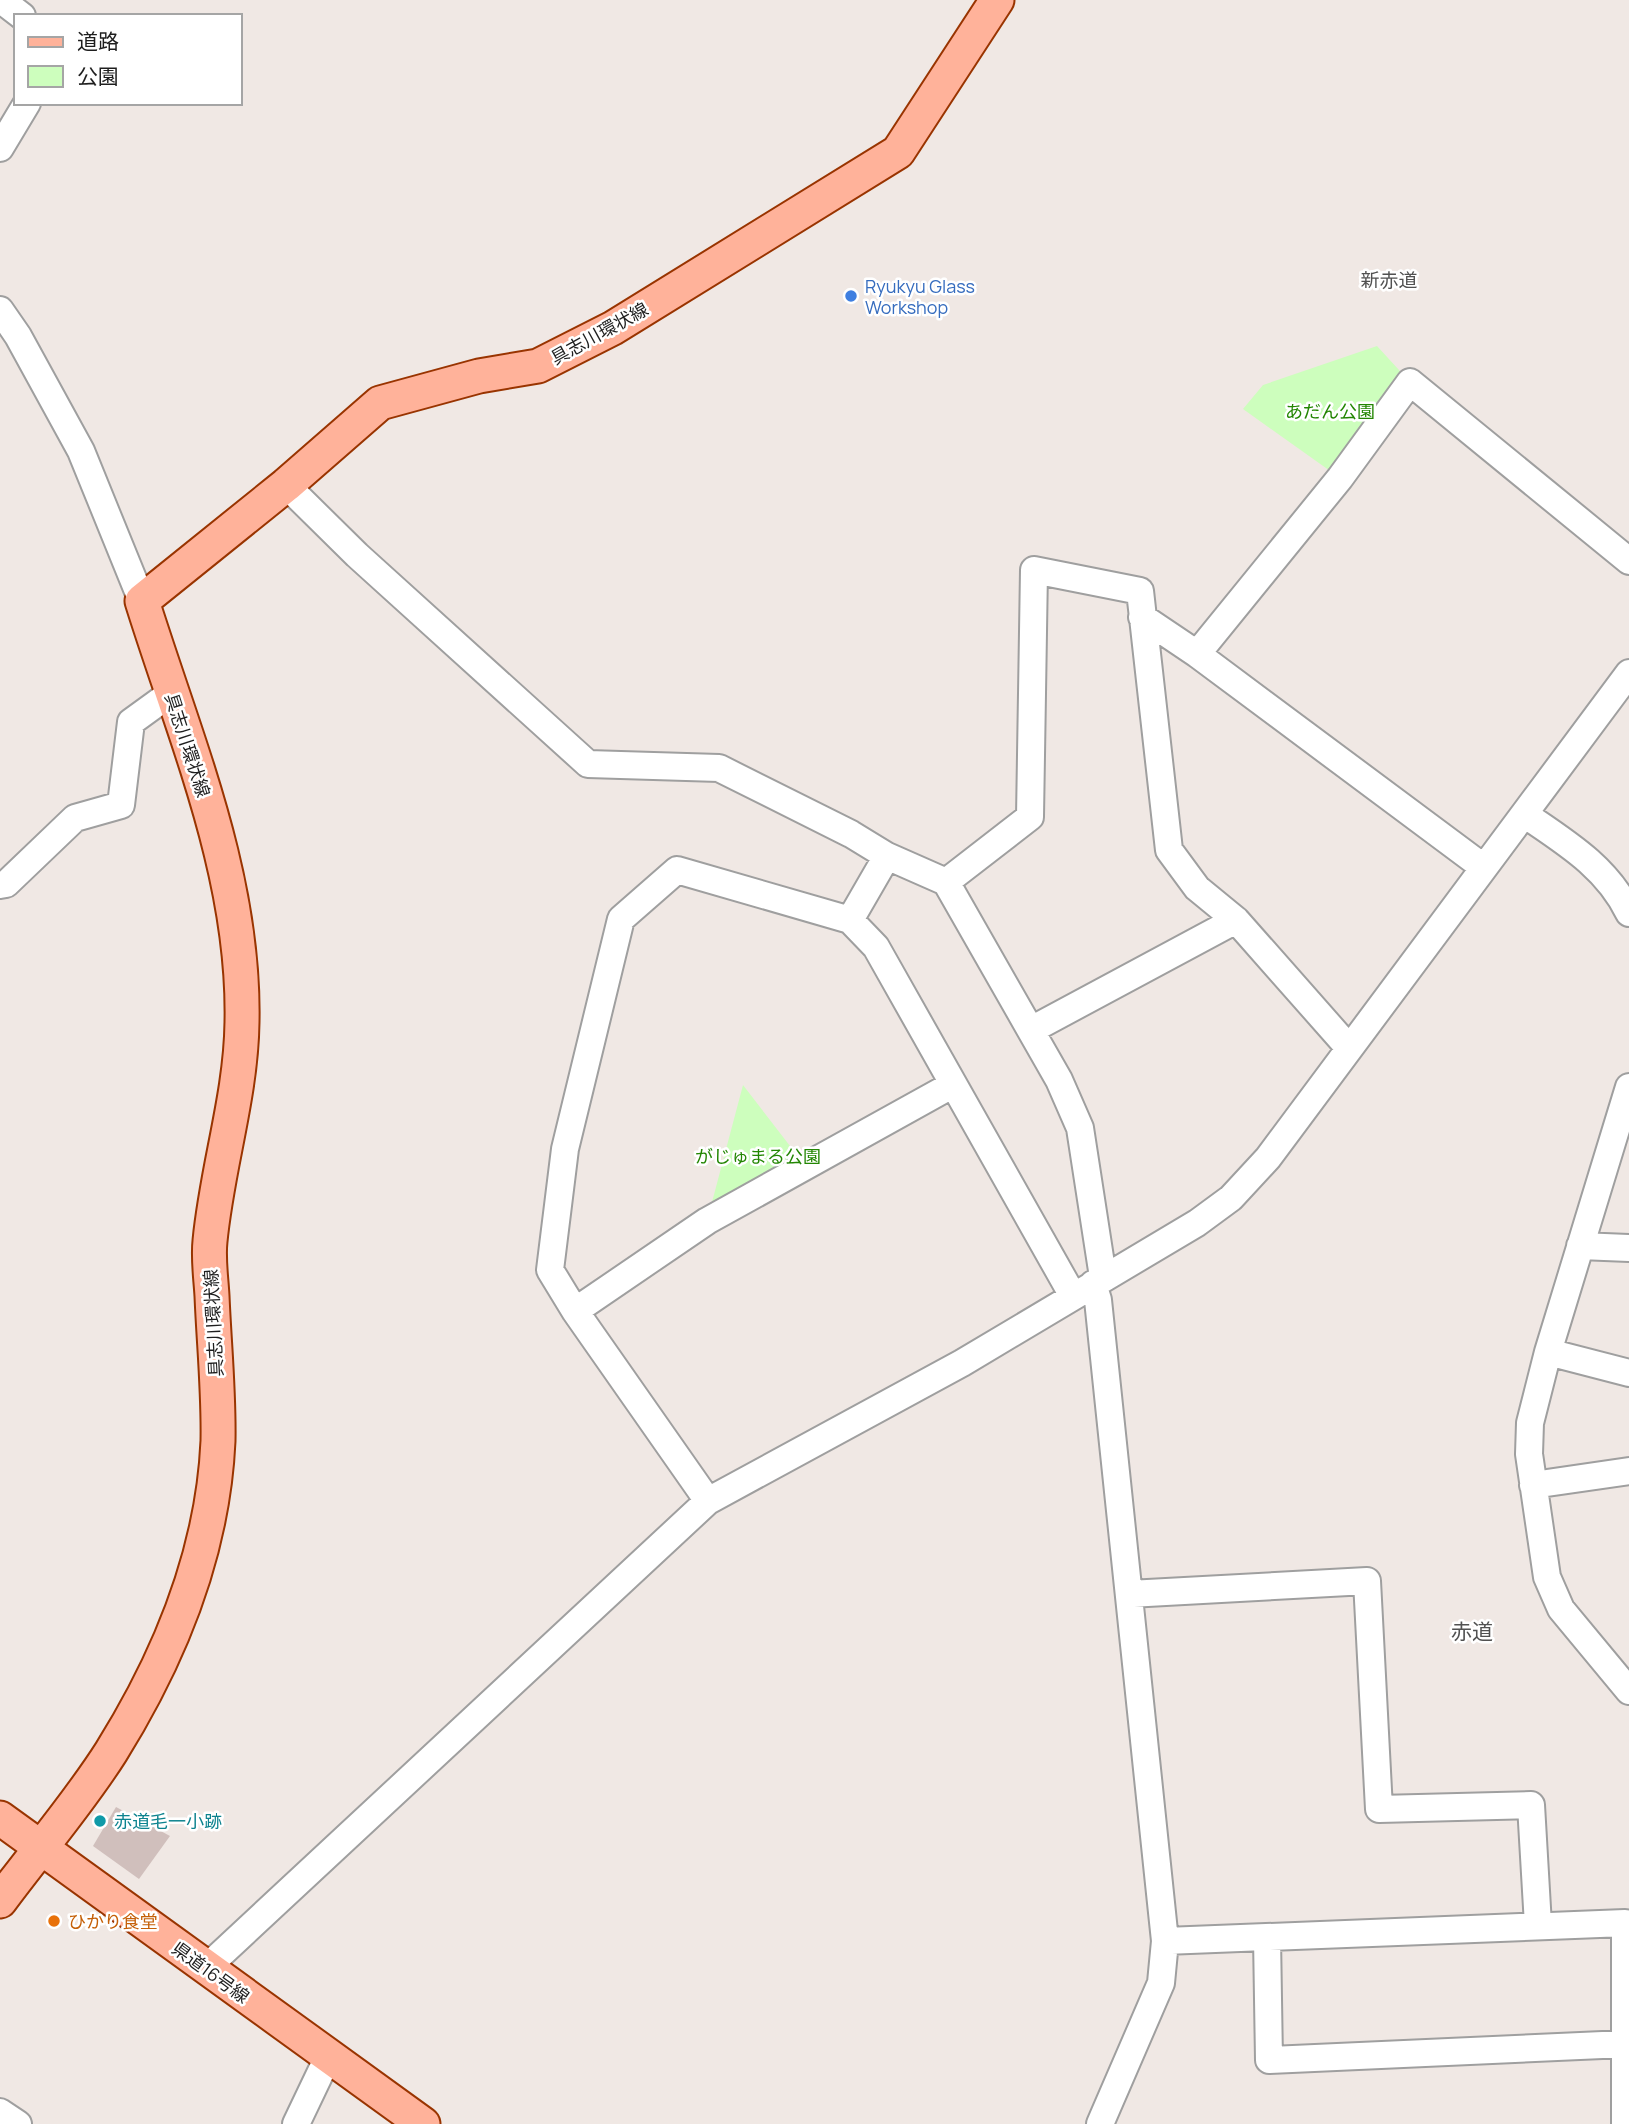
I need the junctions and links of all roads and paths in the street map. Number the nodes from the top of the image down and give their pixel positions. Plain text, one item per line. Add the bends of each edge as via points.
1 (1, 0) edge
2 (997, 0) edge
3 (19, 14) edge
4 (26, 105) edge
5 (0, 148) edge
6 (0, 310) edge
7 (286, 485) junction
8 (1629, 561) edge
9 (142, 601) junction
10 (1142, 617) junction
11 (1197, 654) junction
12 (1629, 673) edge
13 (171, 693) junction
14 (1524, 814) junction
15 (887, 856) junction
16 (1483, 867) junction
17 (946, 882) junction
18 (0, 885) edge
19 (1629, 913) edge
20 (850, 920) junction
21 (1237, 920) junction
22 (1031, 1030) junction
23 (1349, 1048) junction
24 (952, 1085) junction
25 (1629, 1087) edge
26 (1580, 1246) junction
27 (1629, 1248) edge
28 (1090, 1286) junction
29 (575, 1311) junction
30 (1548, 1352) junction
31 (1629, 1373) edge
32 (1629, 1471) edge
33 (1533, 1485) junction
34 (708, 1502) junction
35 (1129, 1594) junction
36 (1629, 1690) edge
37 (0, 1818) edge
38 (43, 1848) junction
39 (2, 1894) edge
40 (1538, 1925) junction
41 (1267, 1937) junction
42 (1165, 1941) junction
43 (206, 1968) junction
44 (1625, 2044) junction
45 (328, 2057) junction
46 (0, 2112) edge
47 (18, 2124) edge
48 (296, 2124) edge
49 (423, 2124) edge
50 (1100, 2124) edge
51 (1625, 2124) edge

1 - 3 street
2 - 7 main road, 具志川環状線 via 898,152 613,328 538,366 479,376 380,403
4 - 5 street
6 - 9 street via 81,451
7 - 9 main road, 具志川環状線
7 - 15 street via 588,764 719,768
8 - 11 street via 1410,382 1340,478
9 - 13 main road, 具志川環状線
10 - 11 street
10 - 17 street via 1140,591 1034,570 1030,817
10 - 21 street via 1169,850 1197,888
11 - 16 street
12 - 14 street
13 - 18 street via 131,722 121,805 75,818
13 - 38 main road, 具志川環状線 via 229,878 241,971 240,1061 209,1243 217,1415 215,1477 203,1542 183,1609 146,1689 110,1753
14 - 16 street
14 - 19 street via 1583,855 1619,891
15 - 17 street
15 - 20 street
16 - 23 street
17 - 22 street
20 - 24 street via 876,947
20 - 29 street via 677,870 621,919 565,1149 550,1270
21 - 22 street
21 - 23 street
22 - 28 street via 1080,1128
23 - 28 street via 1268,1158 1231,1198
24 - 28 street
24 - 29 street via 707,1221
25 - 26 street
26 - 27 street
26 - 30 street
28 - 34 street via 962,1363
28 - 35 street via 1098,1300
29 - 34 street
30 - 31 street
30 - 33 street via 1531,1423
32 - 33 street
33 - 36 street via 1540,1544 1552,1588 1562,1609
34 - 43 street
35 - 40 street via 1367,1581 1379,1809 1531,1805
35 - 42 street
37 - 38 main road, 県道16号線
38 - 39 main road, 具志川環状線
38 - 43 main road, 県道16号線
40 - 41 street
40 - 44 street via 1625,1923
41 - 42 street
41 - 44 street via 1269,2060
42 - 50 street via 1161,1983
43 - 45 main road, 県道16号線
44 - 51 street
45 - 48 street
45 - 49 main road, 県道16号線
46 - 47 street

